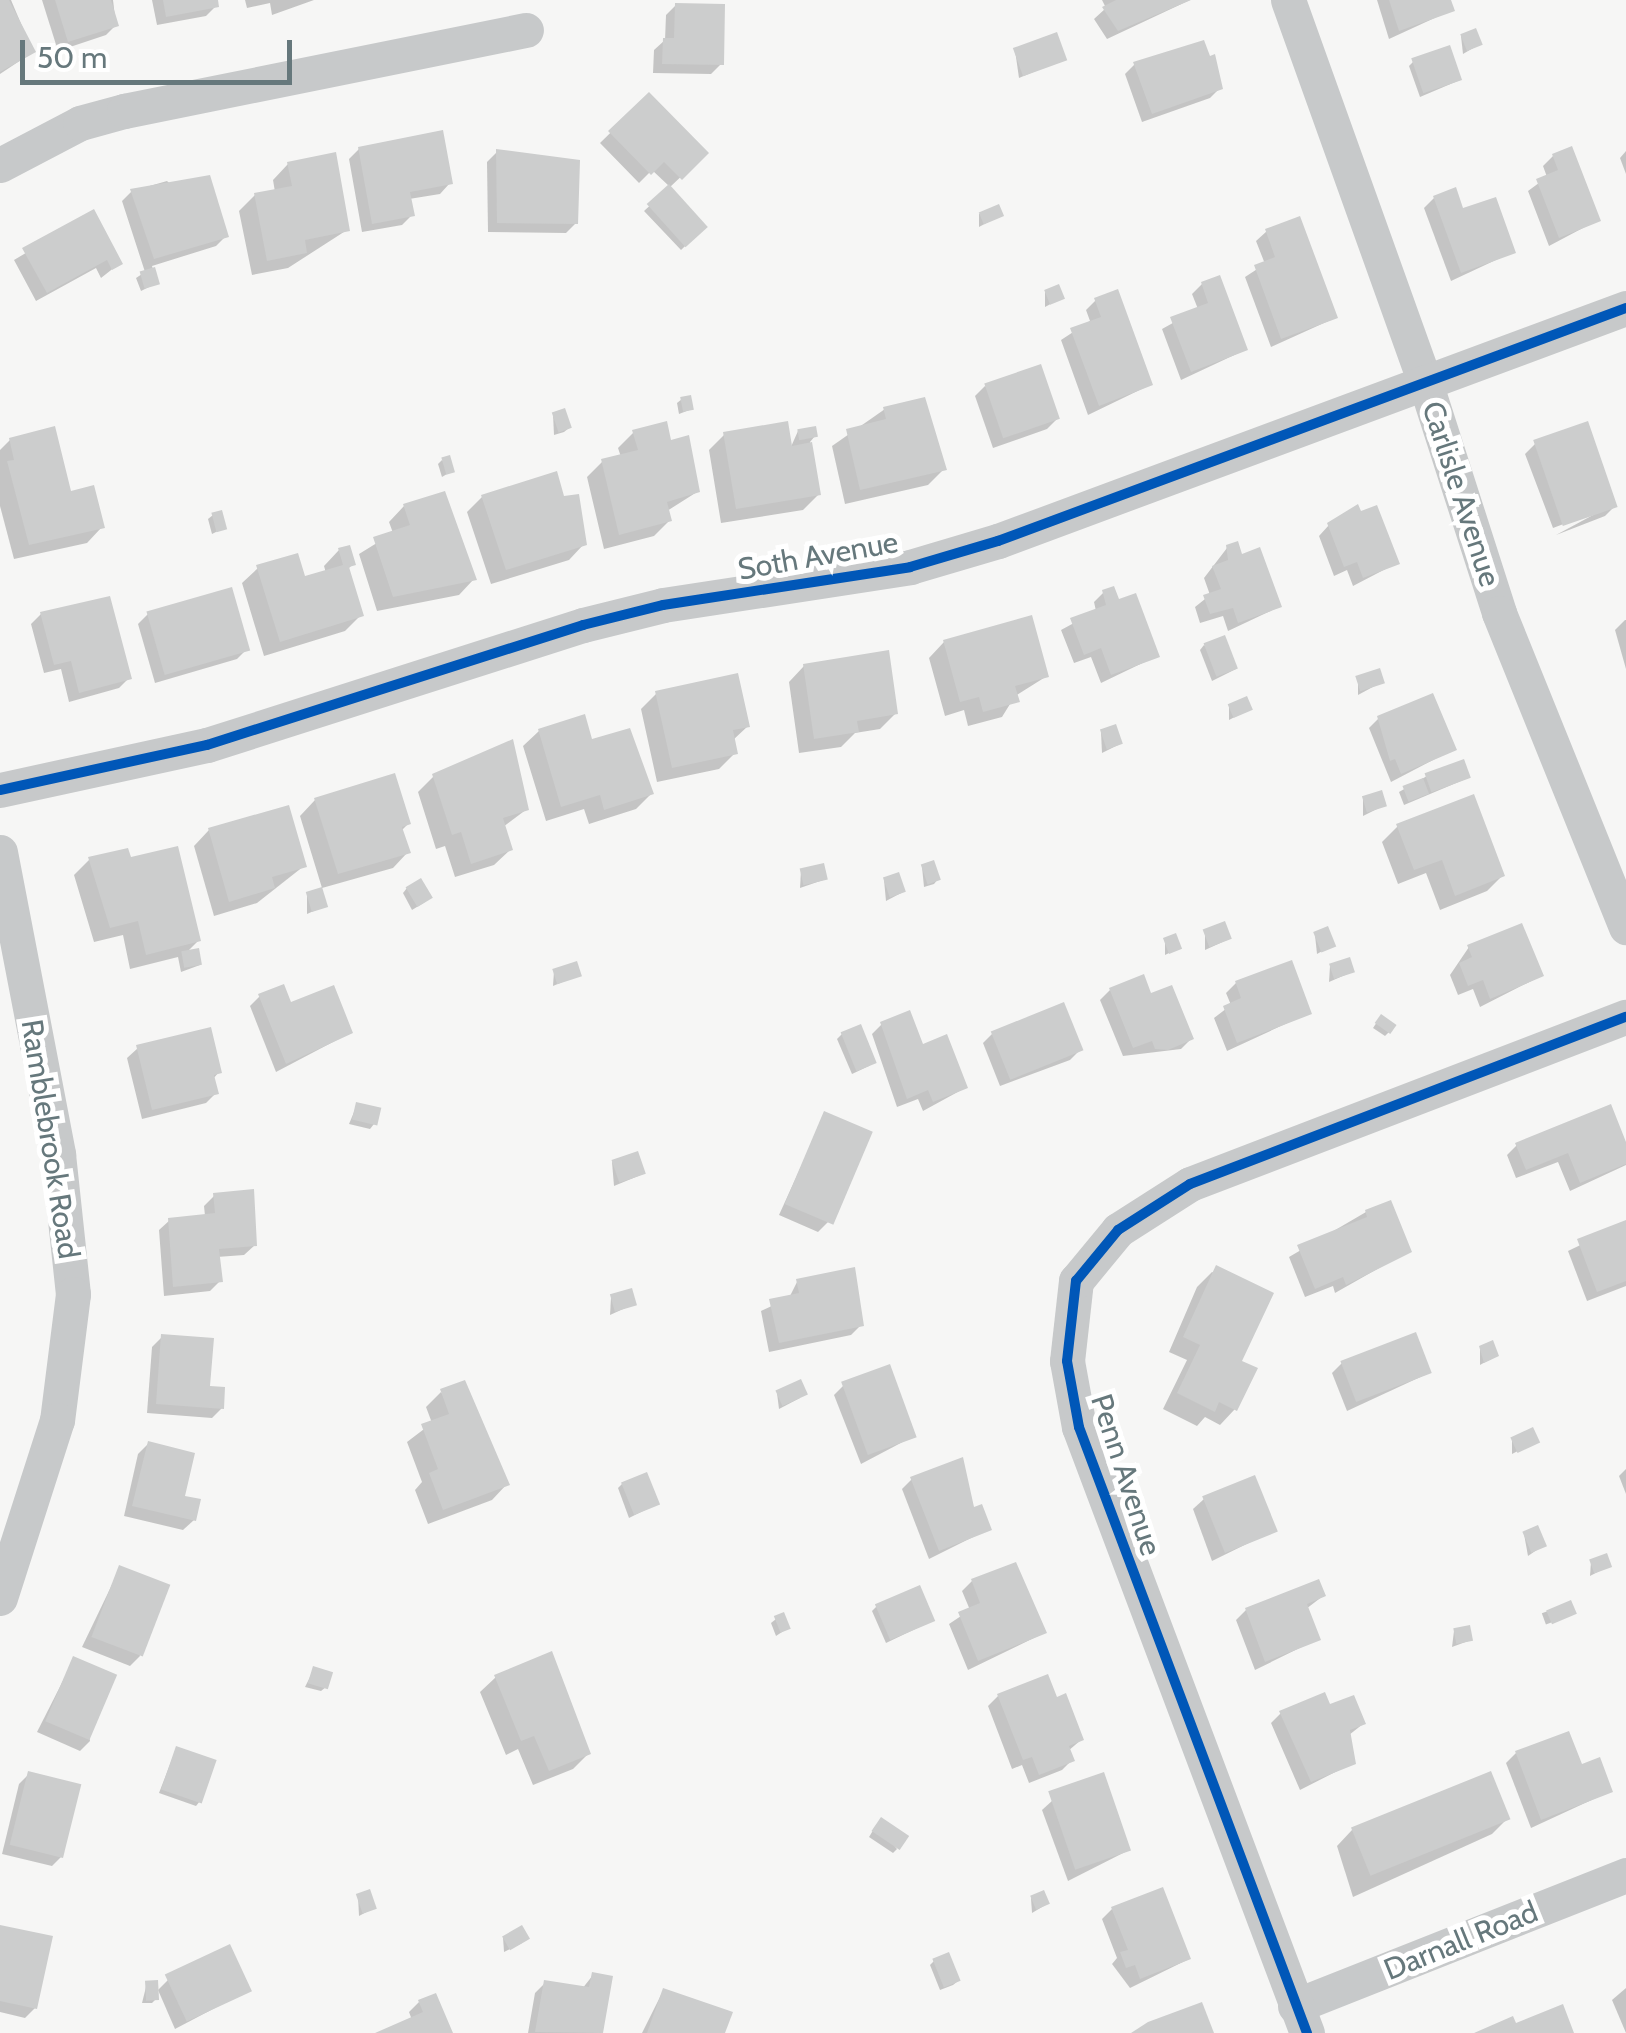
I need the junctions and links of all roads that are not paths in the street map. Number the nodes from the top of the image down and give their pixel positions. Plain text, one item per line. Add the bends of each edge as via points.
1 (1288, 0) edge
2 (526, 30) dead end
3 (0, 165) edge
4 (1626, 308) edge
5 (1425, 382) junction
6 (0, 790) edge
7 (0, 852) edge
8 (1626, 927) edge
9 (1626, 1017) edge
10 (0, 1598) edge
11 (1626, 1875) edge
12 (1301, 2020) edge

1 - 5 street, Carlisle Avenue
2 - 3 street via 124,111 80,124
4 - 5 street, Soth Avenue
5 - 6 street, Soth Avenue via 998,540 910,566 664,605 207,745
5 - 8 street, Carlisle Avenue via 1499,613
7 - 10 street, Ramblebrook Road via 58,1154 72,1294 57,1420
9 - 12 street, Penn Avenue via 1190,1184 1118,1230 1076,1281 1067,1361 1079,1427
11 - 12 street, Darnall Road

